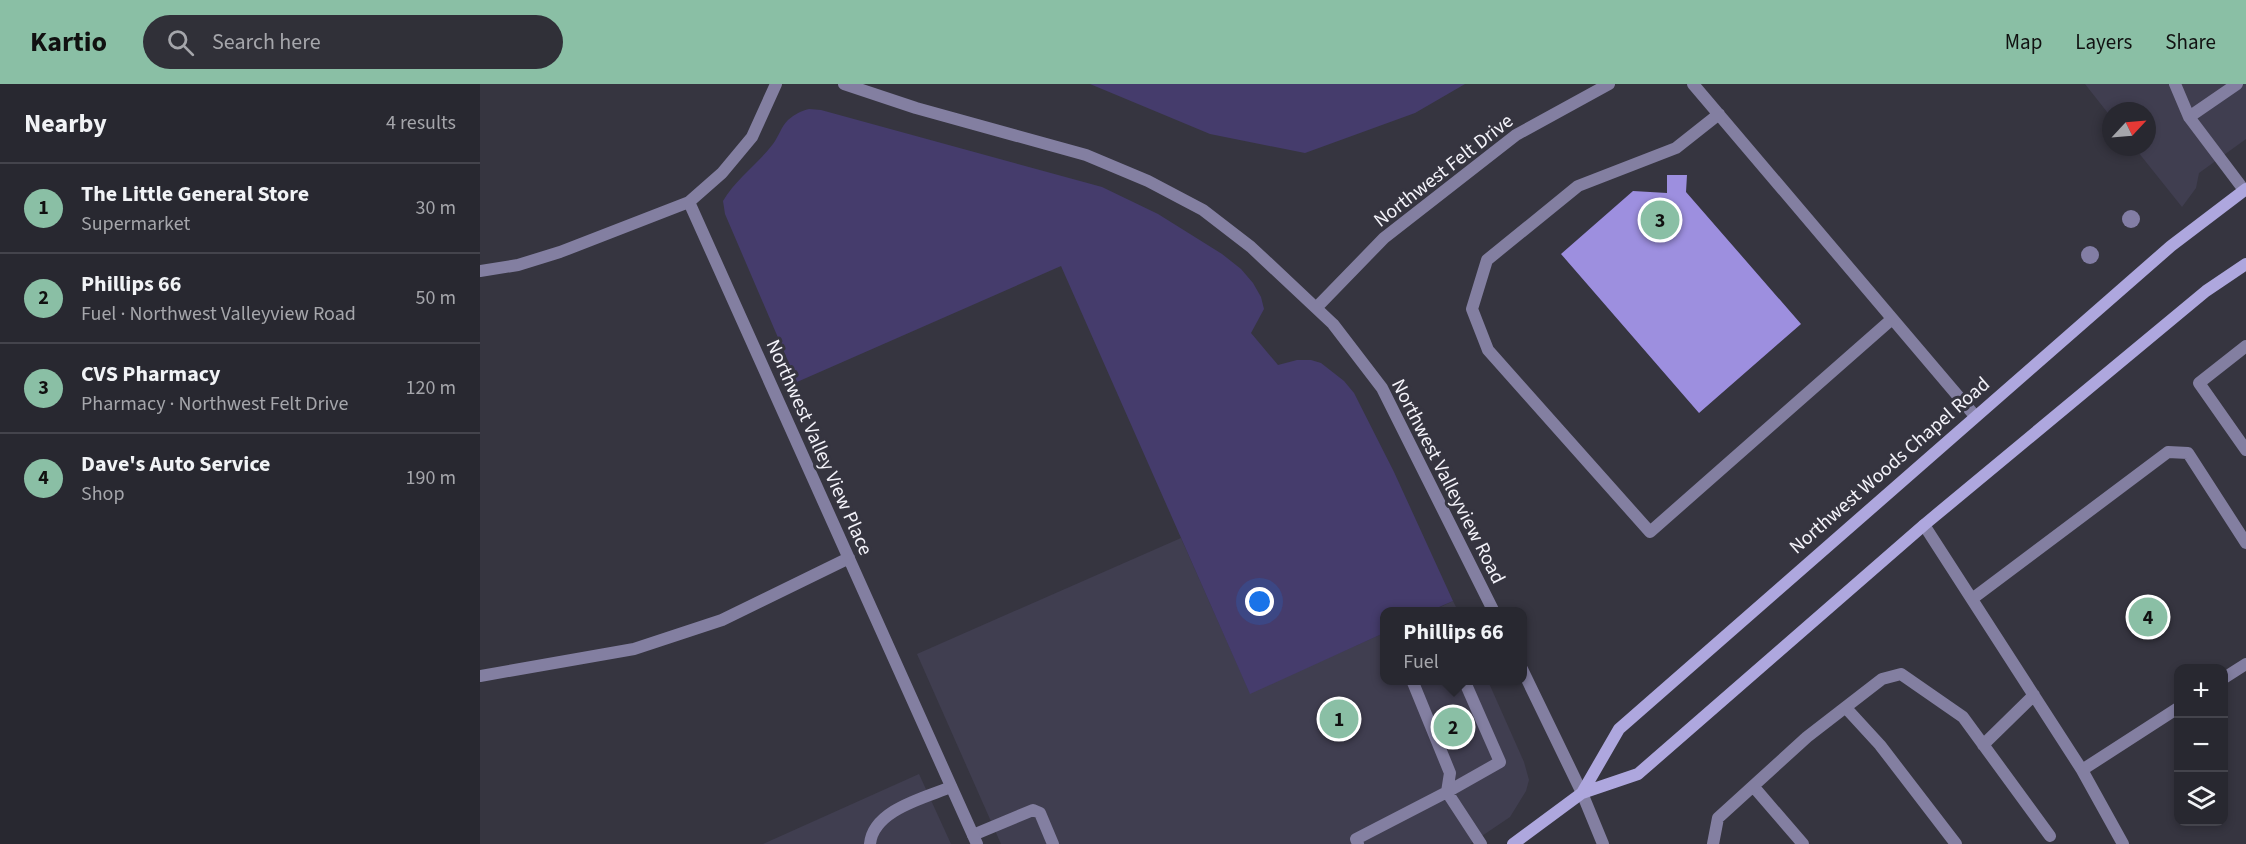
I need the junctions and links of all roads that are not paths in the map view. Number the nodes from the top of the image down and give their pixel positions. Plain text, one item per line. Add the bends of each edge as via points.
1 (776, 84) edge
2 (844, 84) edge
3 (1609, 84) edge
4 (1693, 84) edge
5 (2175, 84) edge
6 (2237, 84) edge
7 (1719, 114) junction
8 (2189, 117) junction
9 (2245, 190) edge
10 (688, 202) junction
11 (2246, 264) edge
12 (480, 271) edge
13 (1316, 308) junction
14 (1892, 319) junction
15 (2246, 346) edge
16 (1975, 416) junction
17 (2246, 450) edge
18 (1924, 525) junction
19 (2246, 543) edge
20 (849, 558) junction
21 (1972, 599) junction
22 (1492, 607) edge
23 (2246, 664) edge
24 (2228, 675) edge
25 (480, 676) edge
26 (1527, 679) edge
27 (1414, 685) edge
28 (1466, 685) edge
29 (2034, 695) junction
30 (1846, 708) junction
31 (2174, 711) edge
32 (1983, 745) junction
33 (2082, 770) junction
34 (1752, 786) junction
35 (951, 787) junction
36 (1447, 792) junction
37 (1582, 793) junction
38 (2050, 836) dead end
39 (975, 839) edge
40 (870, 844) edge
41 (1053, 844) edge
42 (1358, 844) edge
43 (1481, 844) edge
44 (1513, 844) edge
45 (1603, 844) edge
46 (1713, 844) edge
47 (1803, 844) edge
48 (1956, 844) edge
49 (2123, 844) edge

1 - 10 street via 752,136 722,173
2 - 13 street, Northwest Valleyview Road via 1086,155 1148,181 1203,210 1251,247
3 - 13 street, Northwest Felt Drive via 1516,135 1384,238
4 - 7 street
5 - 8 street
6 - 8 street
7 - 14 street
7 - 14 street via 1676,148 1578,186 1487,260 1472,309 1488,351 1650,532
8 - 9 street
9 - 16 main road, Northwest Woods Chapel Road via 2171,246
10 - 12 street via 560,252
10 - 20 street, Northwest Valley View Place
11 - 18 main road, Northwest Woods Chapel Road via 2206,291
13 - 22 street, Northwest Valleyview Road via 1382,388
14 - 16 street
15 - 17 street via 2199,383
16 - 37 main road, Northwest Woods Chapel Road via 1619,729
18 - 21 street
18 - 37 main road, Northwest Woods Chapel Road via 1638,774
19 - 21 street via 2188,453 2168,452
20 - 25 street via 723,620 634,649
20 - 35 street, Northwest Valley View Place
21 - 29 street
23 - 24 street
26 - 37 street
27 - 36 street via 1450,773
28 - 36 street via 1500,762
29 - 32 street
29 - 33 street
30 - 32 street via 1882,680 1901,674 1963,717
30 - 34 street
30 - 48 street
31 - 33 street
32 - 38 street
33 - 49 street
34 - 46 street via 1718,818
34 - 47 street
35 - 39 street, Northwest Valley View Place
35 - 40 street via 884,818 874,827
36 - 42 street via 1356,839
36 - 43 street
37 - 44 main road, Northwest Woods Chapel Road
37 - 45 street
39 - 41 street via 1033,810 1040,813

